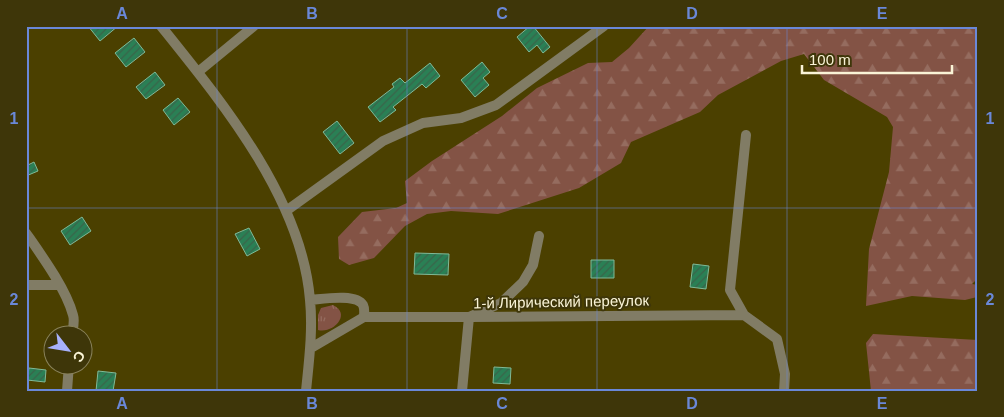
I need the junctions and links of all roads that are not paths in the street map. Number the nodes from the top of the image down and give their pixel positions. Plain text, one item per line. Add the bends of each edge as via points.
1 (161, 26) edge
2 (254, 26) edge
3 (604, 26) edge
4 (198, 72) junction
5 (746, 135) dead end
6 (286, 211) junction
7 (26, 233) edge
8 (539, 236) dead end
9 (26, 285) edge
10 (59, 285) junction
11 (310, 300) junction
12 (744, 315) junction
13 (364, 317) junction
14 (469, 318) junction
15 (73, 324) edge
16 (311, 348) junction
17 (68, 374) edge
18 (67, 391) edge
19 (306, 391) edge
20 (462, 391) edge
21 (784, 391) edge

1 - 4 street
2 - 4 street
3 - 6 street via 496,105 461,118 423,123 383,141
4 - 6 street via 245,137
5 - 12 street via 730,290
6 - 11 street via 300,249
7 - 10 street
8 - 14 street via 533,264 523,282 501,304
9 - 10 street
10 - 15 street via 74,317
11 - 13 street via 359,300 364,307
11 - 16 street
12 - 14 street, 1-й Лирический переулок
12 - 21 street via 777,339 785,374
13 - 14 street, 1-й Лирический переулок
13 - 16 street
14 - 20 street
16 - 19 street
17 - 18 street

